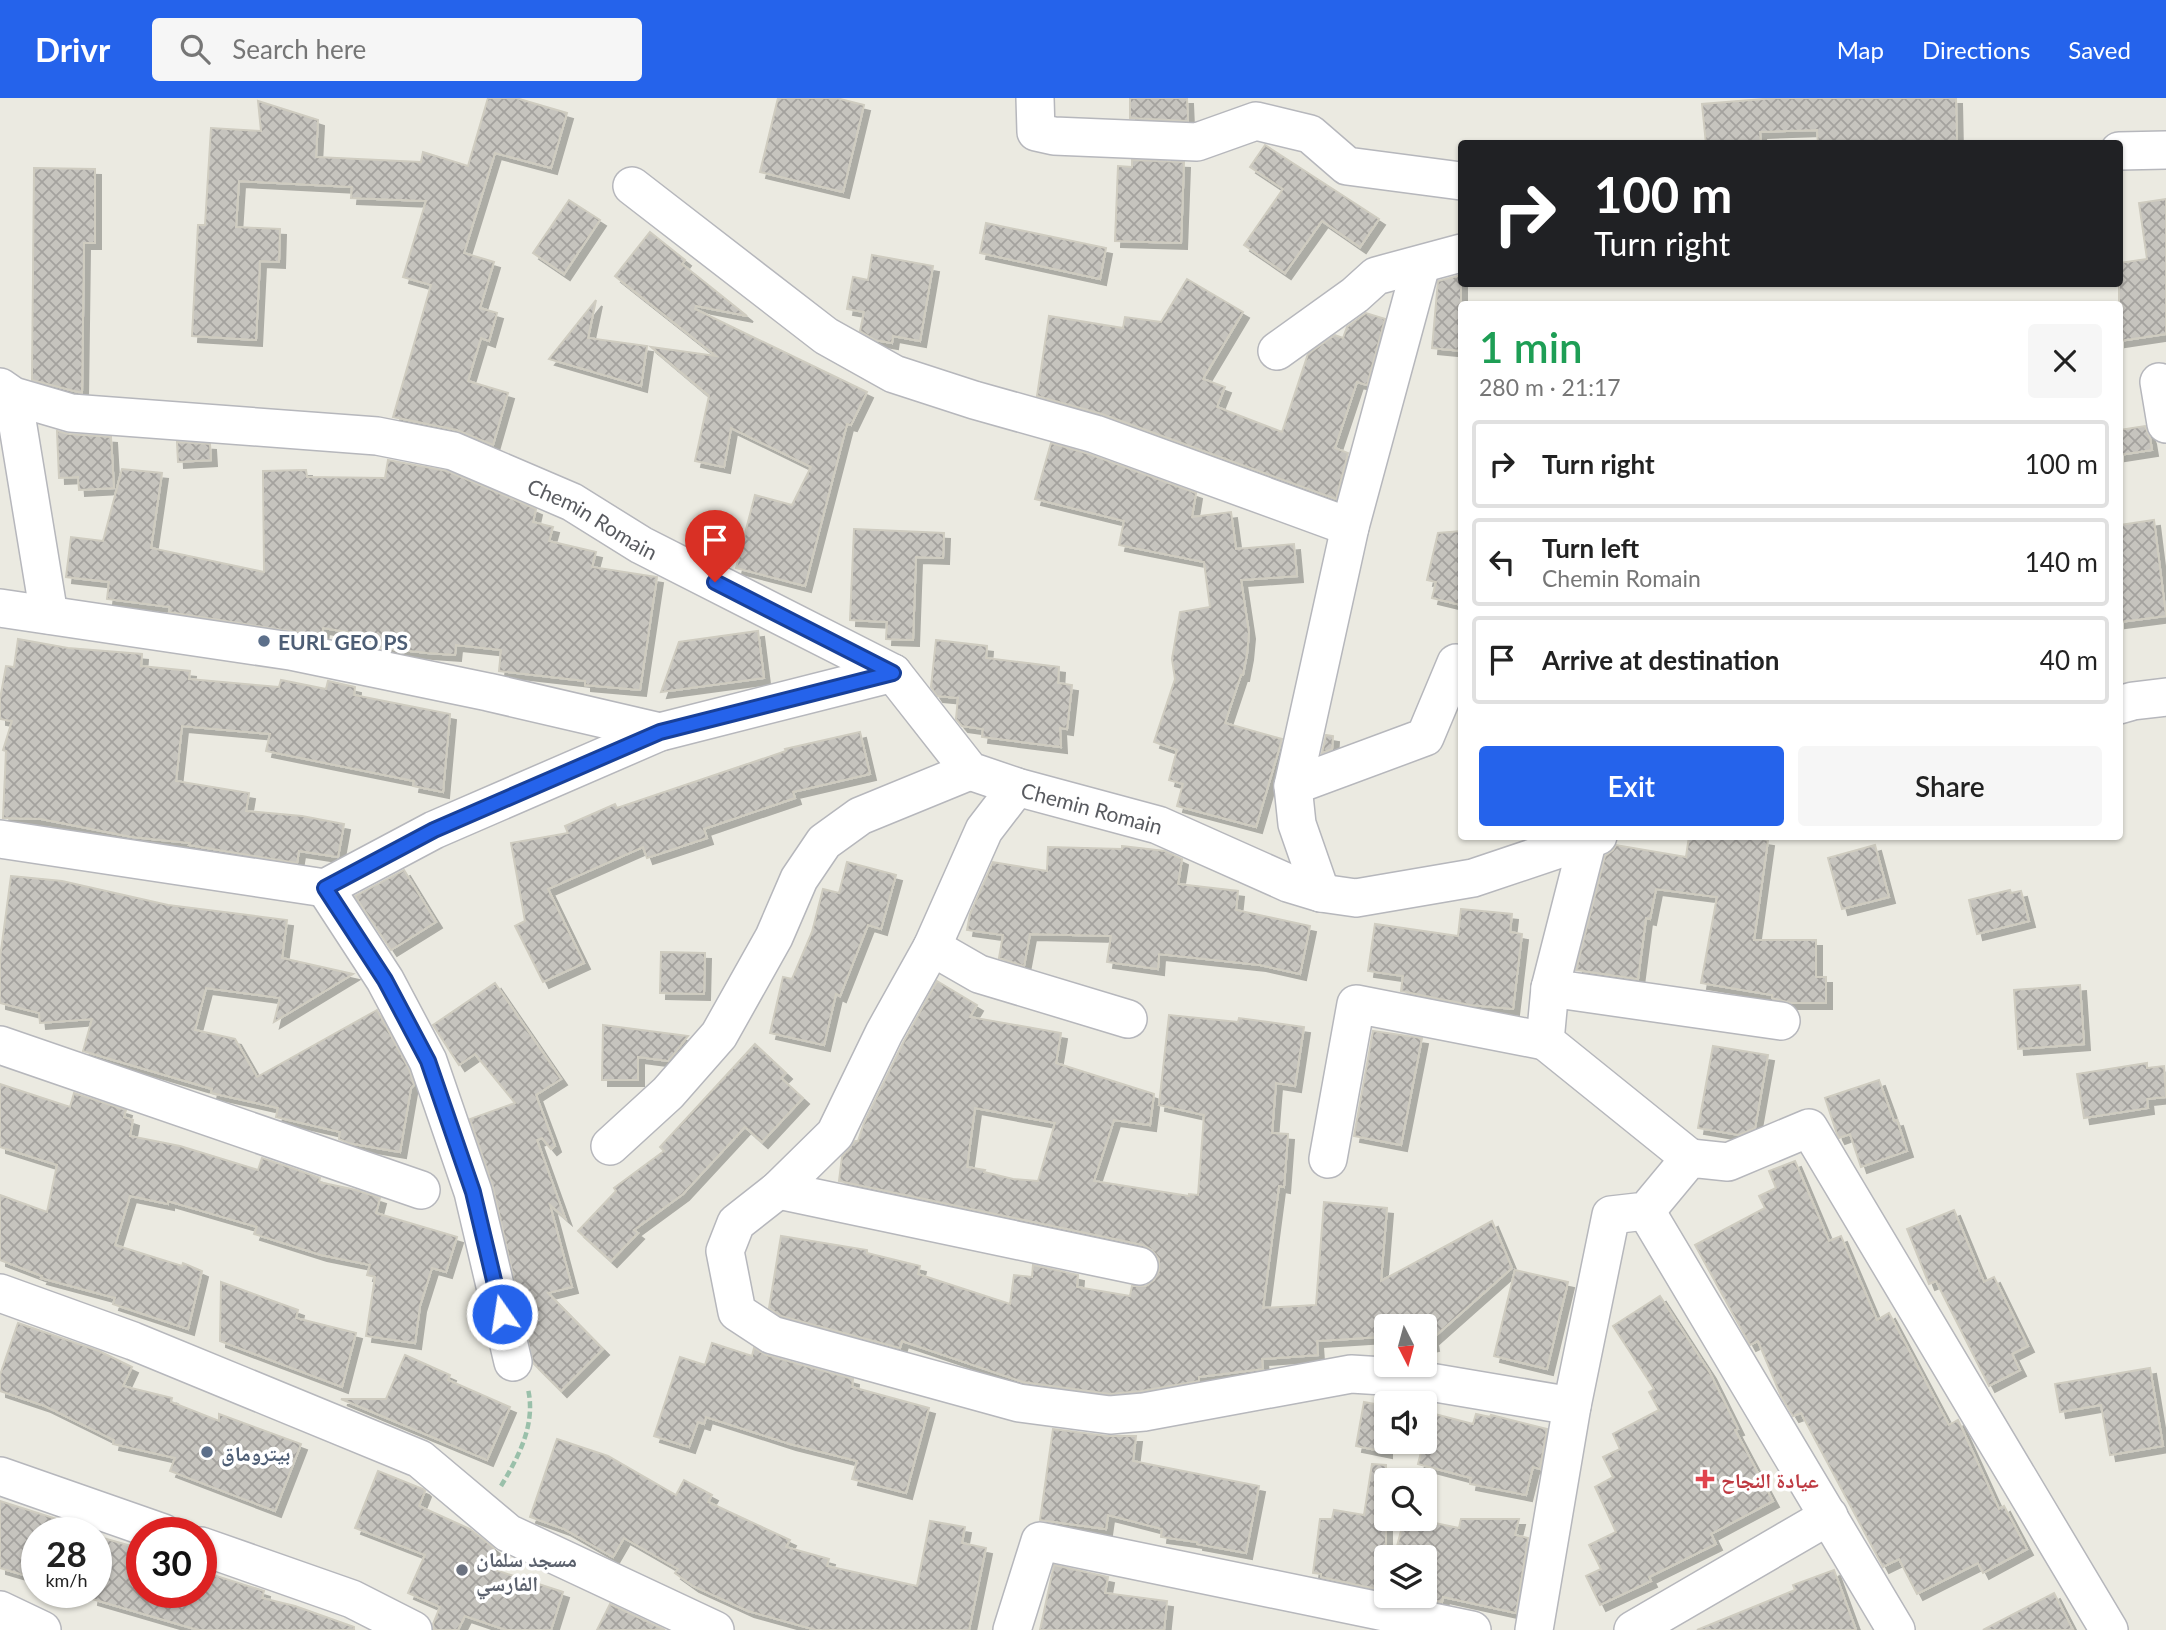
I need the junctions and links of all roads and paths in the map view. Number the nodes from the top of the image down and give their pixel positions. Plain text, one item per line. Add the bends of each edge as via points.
1 (1035, 98) edge
2 (2166, 150) edge
3 (2123, 151) edge
4 (1458, 181) edge
5 (632, 186) dead end
6 (1458, 254) edge
7 (1421, 265) junction
8 (1277, 351) dead end
9 (2159, 382) dead end
10 (7, 392) edge
11 (2166, 424) edge
12 (1350, 527) junction
13 (0, 608) edge
14 (49, 615) junction
15 (1456, 663) dead end
16 (893, 673) junction
17 (2166, 697) edge
18 (2123, 704) edge
19 (660, 732) junction
20 (970, 771) junction
21 (1293, 786) junction
22 (1017, 787) junction
23 (0, 839) edge
24 (1587, 840) edge
25 (1592, 840) edge
26 (325, 888) junction
27 (1321, 893) junction
28 (932, 947) junction
29 (1550, 988) junction
30 (1128, 1019) dead end
31 (1781, 1021) dead end
32 (1545, 1041) junction
33 (0, 1045) edge
34 (610, 1146) dead end
35 (1690, 1158) junction
36 (1328, 1159) dead end
37 (421, 1190) dead end
38 (778, 1190) junction
39 (1646, 1211) junction
40 (1139, 1266) dead end
41 (0, 1293) edge
42 (513, 1362) joint
43 (1573, 1406) junction
44 (0, 1476) edge
45 (485, 1513) junction
46 (1829, 1516) junction
47 (126, 1520) edge
48 (217, 1552) edge
49 (0, 1610) edge
50 (36, 1629) edge
51 (413, 1630) edge
52 (715, 1630) edge
53 (1012, 1630) edge
54 (1472, 1630) edge
55 (1534, 1630) edge
56 (1633, 1630) edge
57 (1896, 1630) edge
58 (2109, 1630) edge

1 - 4 street via 1036,132 1054,136 1197,142 1255,121 1310,134 1347,166
2 - 3 street
5 - 12 street via 826,336 894,374 1095,434
6 - 7 street
7 - 8 street via 1376,276
7 - 12 street
9 - 11 street
10 - 14 street
10 - 16 street, Chemin Romain via 71,413 377,436 453,451 572,502 641,545
12 - 21 street
13 - 14 street
14 - 19 street via 290,651
15 - 21 street via 1425,737
16 - 19 street
16 - 20 street, Chemin Romain
17 - 18 street
19 - 26 street via 434,830
20 - 22 street, Chemin Romain
20 - 34 street via 860,816 824,842 799,879 774,937 719,1035 668,1093
21 - 27 street via 1297,824
22 - 27 street, Chemin Romain via 1158,824 1288,883
22 - 28 street via 984,830
23 - 26 street
24 - 27 street, Chemin Romain via 1473,878 1356,898
25 - 29 street
26 - 42 street via 385,980 428,1061 473,1192
28 - 30 street via 979,974
28 - 38 street via 835,1134
29 - 31 street
29 - 32 street
32 - 35 street
32 - 36 street via 1356,1004
33 - 37 street
35 - 39 street
35 - 58 street via 1728,1162 1809,1128
38 - 40 street
38 - 43 street via 736,1223 725,1251 737,1312 772,1335 993,1396 1110,1415 1351,1374 1400,1377
39 - 43 street via 1611,1215
39 - 46 street
41 - 45 street via 133,1341 420,1459
42 - 45 path via 529,1391 531,1418 518,1457
43 - 55 street
44 - 47 street
45 - 52 street via 509,1533
46 - 56 street
46 - 57 street
48 - 51 street via 352,1599
49 - 50 street
53 - 54 street via 1040,1541

